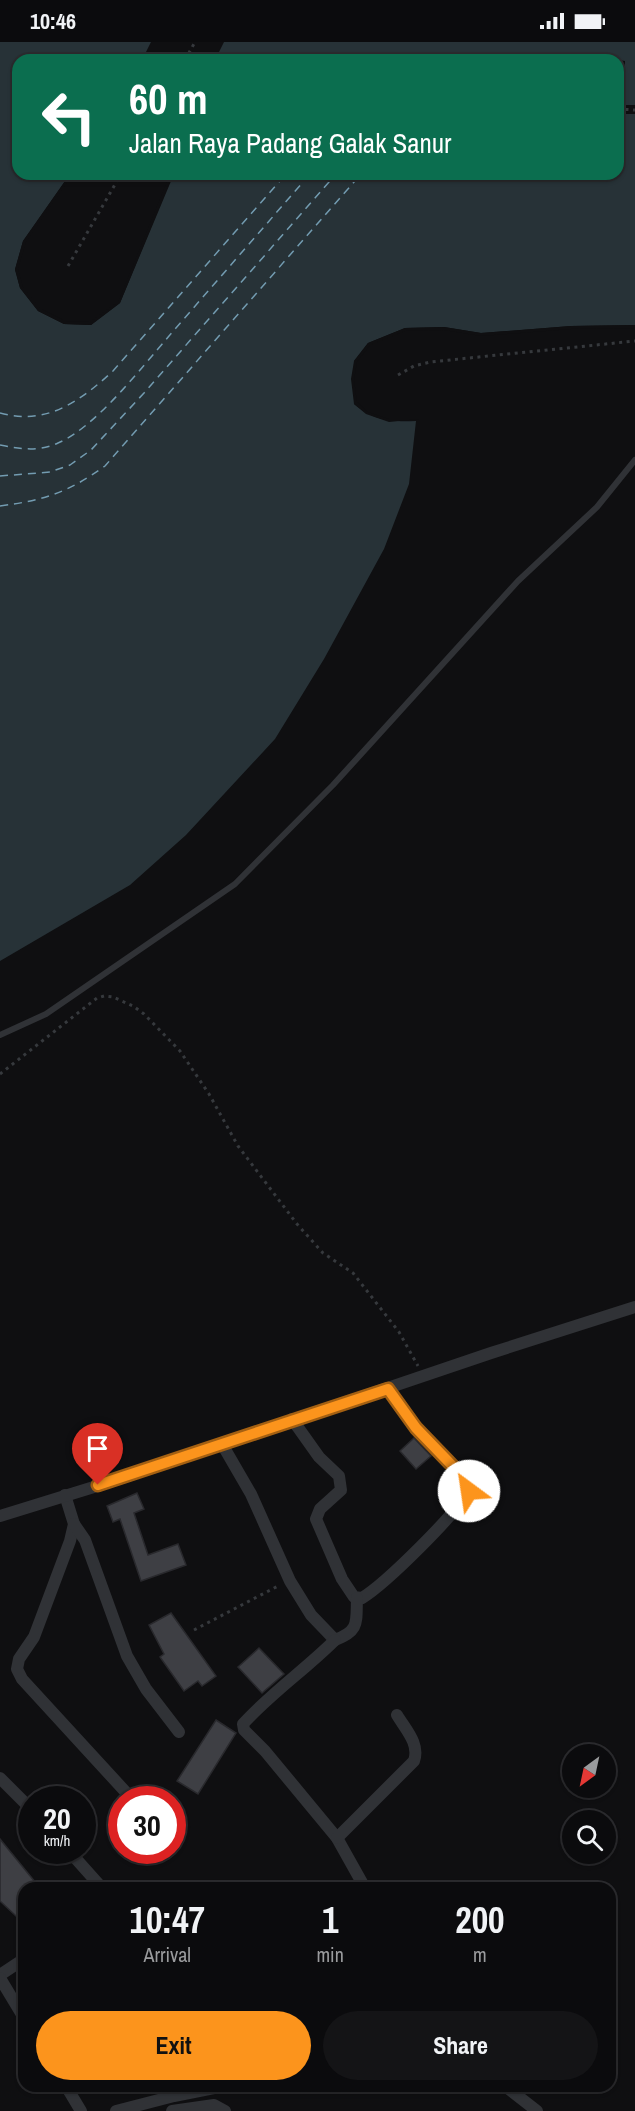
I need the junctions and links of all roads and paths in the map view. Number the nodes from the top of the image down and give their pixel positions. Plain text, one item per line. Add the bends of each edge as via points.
1 (118, 180) edge
2 (68, 266) dead end
3 (635, 341) edge
4 (398, 375) dead end
5 (635, 460) edge
6 (0, 1035) edge
7 (0, 1074) edge
8 (635, 1307) edge
9 (423, 1376) junction
10 (388, 1389) junction
11 (292, 1419) junction
12 (222, 1444) junction
13 (65, 1495) junction
14 (0, 1516) edge
15 (74, 1524) junction
16 (290, 1581) junction
17 (357, 1598) junction
18 (194, 1630) dead end
19 (335, 1640) junction
20 (397, 1715) dead end
21 (179, 1732) dead end
22 (0, 1778) edge
23 (120, 1786) edge
24 (18, 1796) edge
25 (337, 1838) junction
26 (81, 1864) edge
27 (97, 1882) edge
28 (362, 1882) edge
29 (18, 1964) edge
30 (0, 1977) edge
31 (18, 2008) edge
32 (70, 2092) edge
33 (168, 2092) edge
34 (513, 2092) edge
35 (81, 2111) edge
36 (116, 2111) edge
37 (171, 2111) edge
38 (225, 2111) edge
39 (537, 2111) edge

1 - 2 path
3 - 4 path via 430,362
5 - 6 lane via 597,507 518,581 333,785 236,884 46,1014
7 - 9 path via 97,998 112,997 133,1006 180,1051 238,1146 323,1253 353,1273 399,1332
8 - 9 street
9 - 10 street
10 - 11 street
10 - 17 street via 416,1428 470,1488 407,1559 370,1593
11 - 12 street
11 - 17 street via 319,1457 339,1476 341,1490 320,1509 316,1519 342,1579
12 - 13 street
12 - 16 street via 251,1494
13 - 14 street
13 - 15 street
15 - 21 street via 85,1540 127,1656
15 - 23 street via 34,1637 17,1669
16 - 18 path
16 - 19 street via 311,1615
17 - 19 street via 356,1628 350,1635
19 - 25 street via 243,1724 244,1730
20 - 25 street via 416,1745 414,1761
22 - 24 street
25 - 28 street
26 - 27 street
29 - 30 street
30 - 31 street
32 - 35 street
33 - 36 street
34 - 39 street
37 - 38 street via 214,2105

